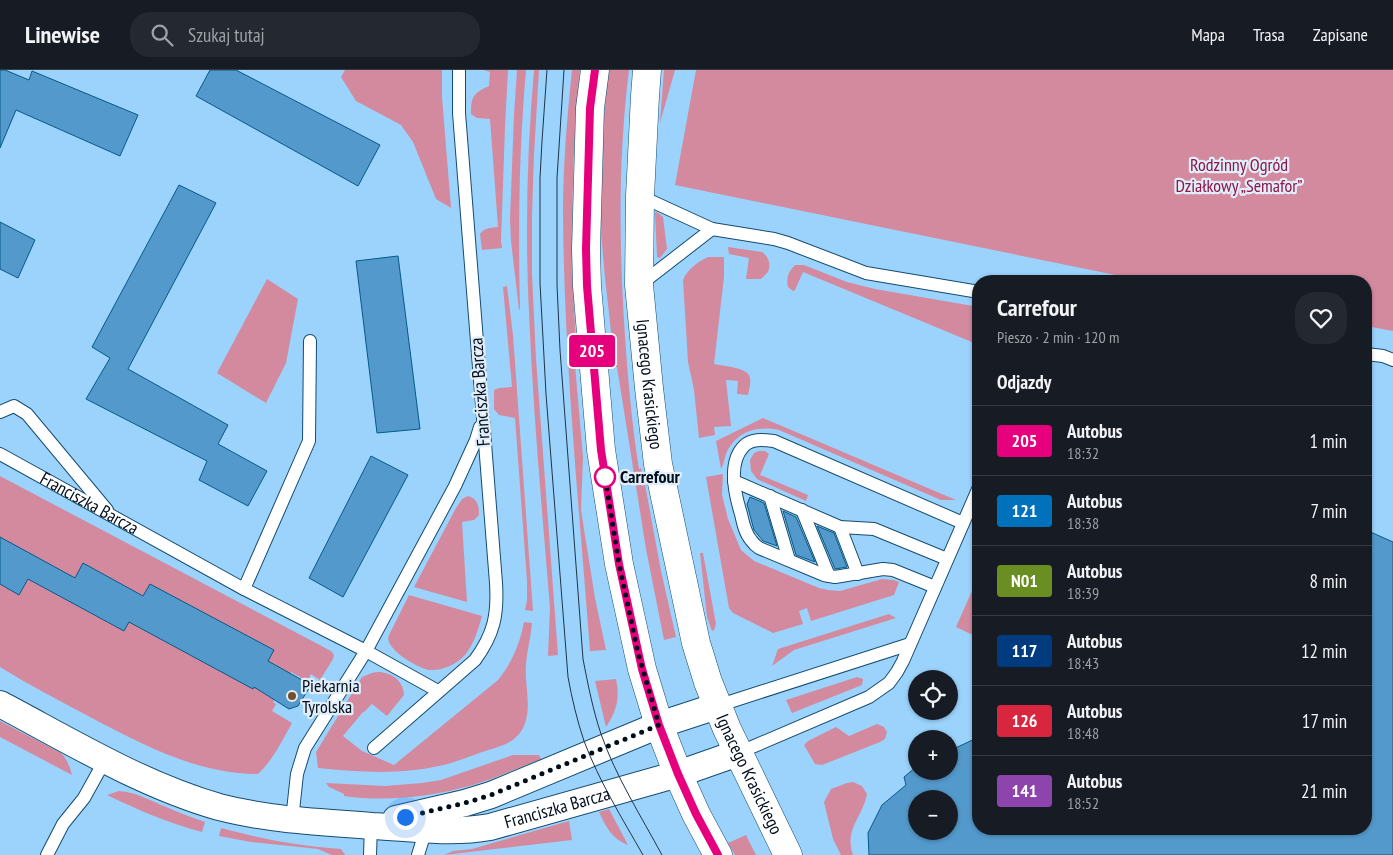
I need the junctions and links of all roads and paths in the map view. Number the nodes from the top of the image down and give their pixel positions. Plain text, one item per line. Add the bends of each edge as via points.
1 (459, 70) edge
2 (595, 70) edge
3 (647, 70) edge
4 (640, 196) junction
5 (712, 230) junction
6 (640, 285) junction
7 (972, 291) edge
8 (310, 341) dead end
9 (1372, 355) edge
10 (1393, 360) edge
11 (0, 412) edge
12 (482, 418) junction
13 (0, 454) edge
14 (734, 481) junction
15 (770, 496) junction
16 (972, 503) edge
17 (802, 510) junction
18 (112, 515) junction
19 (963, 523) junction
20 (840, 527) junction
21 (947, 559) junction
22 (789, 560) junction
23 (858, 574) junction
24 (828, 576) junction
25 (935, 587) junction
26 (244, 589) junction
27 (910, 644) junction
28 (366, 651) junction
29 (438, 691) junction
30 (0, 704) edge
31 (717, 706) junction
32 (659, 725) junction
33 (374, 748) dead end
34 (738, 753) junction
35 (105, 760) junction
36 (678, 774) junction
37 (292, 820) junction
38 (371, 826) junction
39 (428, 830) junction
40 (47, 855) edge
41 (370, 855) edge
42 (418, 855) edge
43 (718, 855) edge
44 (788, 855) edge

1 - 12 lane, Franciszka Barcza via 459,113
2 - 32 main road via 590,108 586,258 601,450 619,564 638,653
3 - 4 main road, Ignacego Krasickiego
4 - 5 lane
4 - 6 main road, Ignacego Krasickiego
5 - 6 lane
5 - 7 lane via 774,239 866,273
6 - 31 main road, Ignacego Krasickiego via 658,464 696,642
8 - 26 lane via 309,441
9 - 10 lane
11 - 18 lane via 14,406 27,414
12 - 28 lane via 476,440 455,486
12 - 29 lane, Franciszka Barcza via 496,614 492,631 475,660
13 - 18 lane, Franciszka Barcza
14 - 15 lane
14 - 19 lane via 736,463 744,446 754,441 774,441
14 - 22 lane via 735,495 751,541 759,548
15 - 17 lane
15 - 22 lane
16 - 19 lane
17 - 20 lane
17 - 24 lane
18 - 26 lane, Franciszka Barcza
19 - 21 lane
20 - 21 lane via 874,529
20 - 23 lane
21 - 25 lane
22 - 24 lane
23 - 24 lane
23 - 25 lane via 893,570
25 - 27 lane
26 - 28 lane, Franciszka Barcza
27 - 31 lane
27 - 34 lane via 897,672 878,691
28 - 29 lane, Franciszka Barcza
28 - 37 lane via 305,748 297,774
29 - 33 lane, Franciszka Barcza
30 - 35 street, Franciszka Barcza
31 - 32 street, Franciszka Barcza
31 - 34 main road, Ignacego Krasickiego
32 - 36 main road
32 - 38 street, Franciszka Barcza via 491,795
34 - 36 street, Franciszka Barcza
34 - 44 main road, Ignacego Krasickiego
35 - 37 street, Franciszka Barcza via 192,799 258,816
35 - 40 lane
36 - 39 street, Franciszka Barcza via 490,827 469,831
36 - 43 main road
37 - 38 street, Franciszka Barcza
38 - 39 street, Franciszka Barcza
38 - 41 lane
39 - 42 lane

